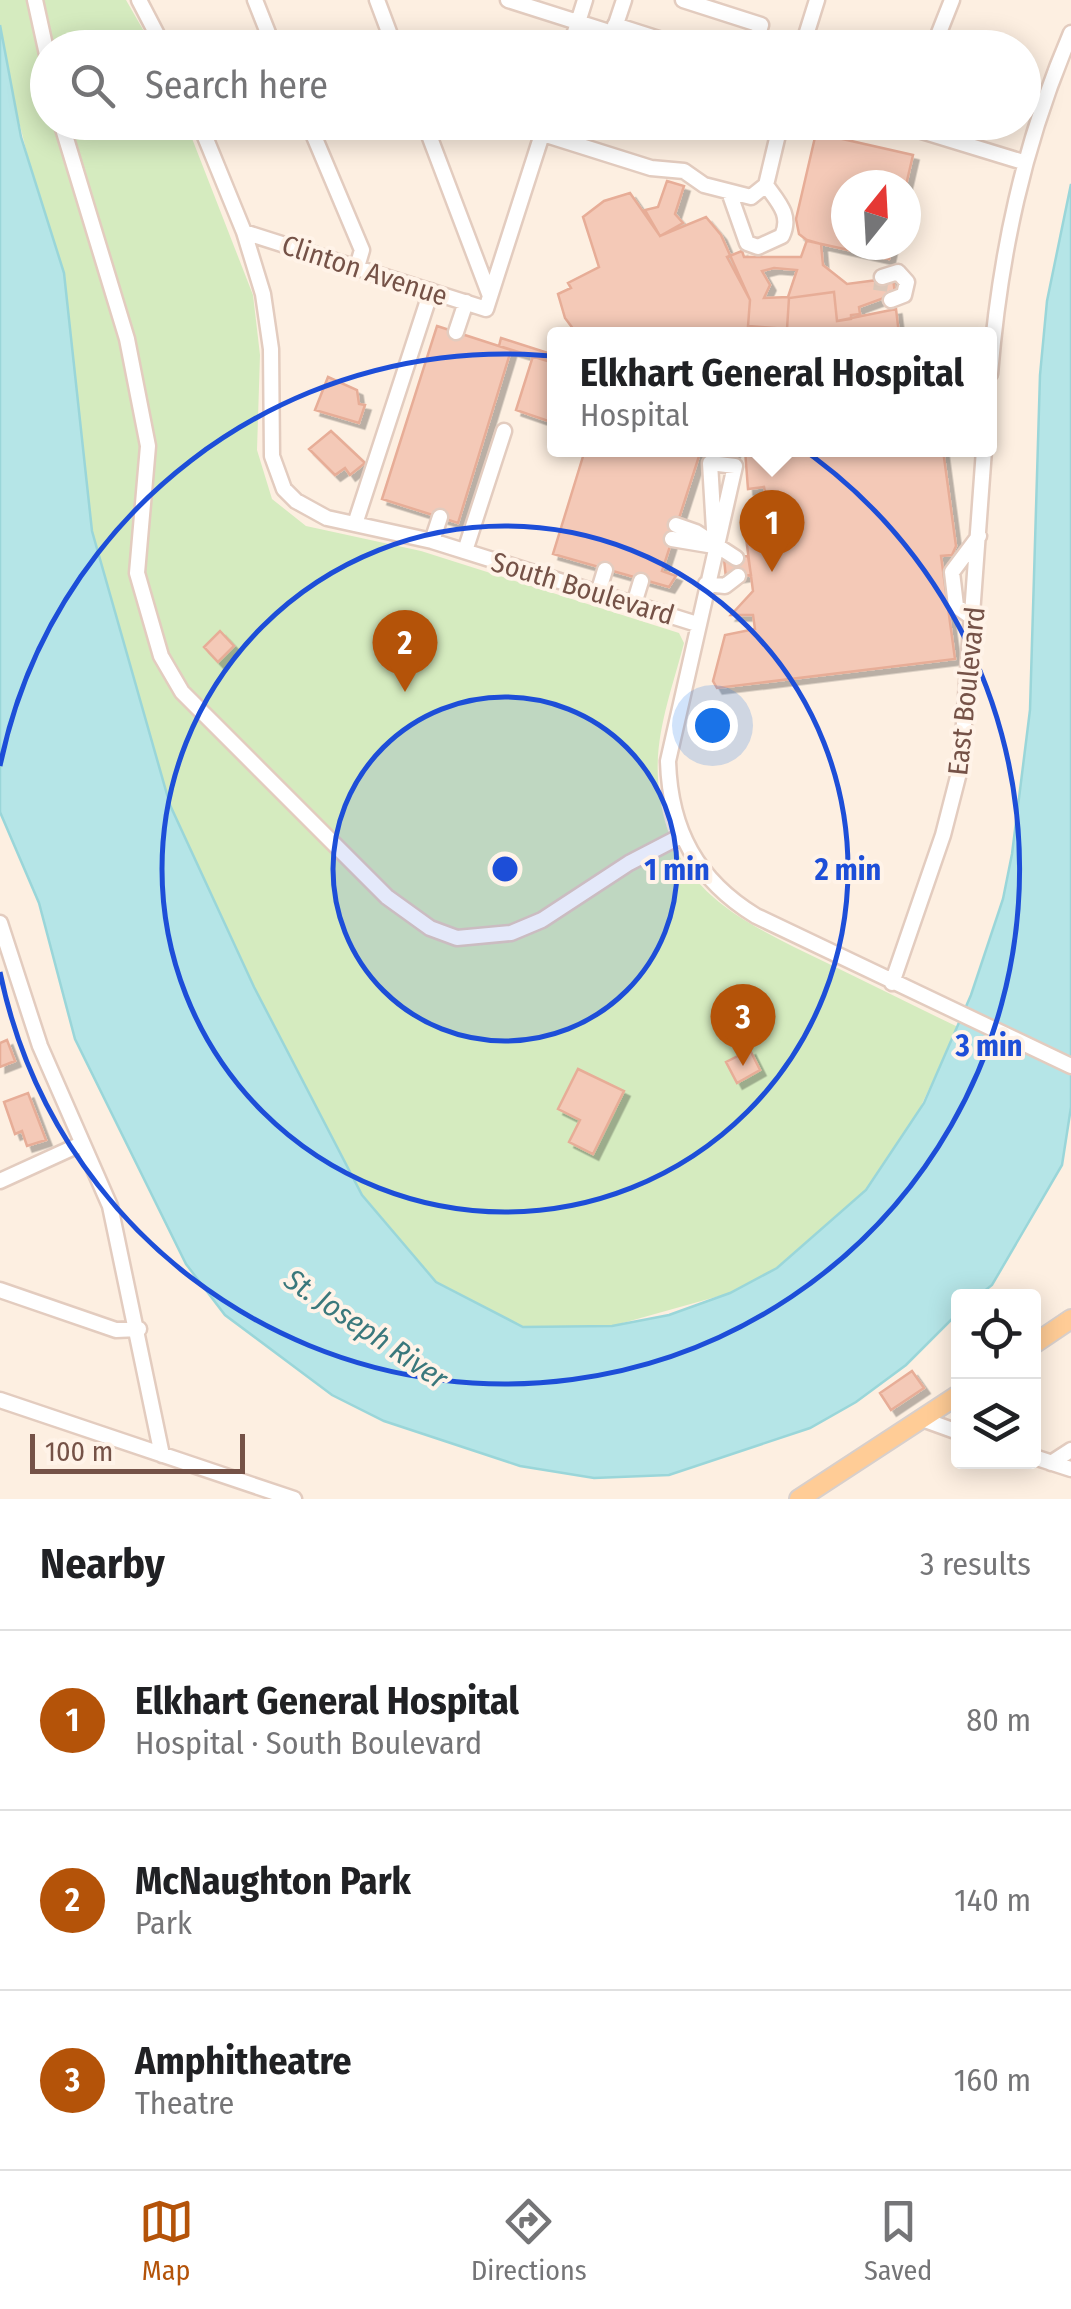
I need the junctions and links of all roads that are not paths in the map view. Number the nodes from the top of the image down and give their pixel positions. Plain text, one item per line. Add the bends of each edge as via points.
1 (35, 0) edge
2 (139, 0) edge
3 (254, 0) edge
4 (377, 0) edge
5 (508, 0) edge
6 (585, 0) edge
7 (624, 0) edge
8 (683, 0) edge
9 (817, 0) edge
10 (952, 0) edge
11 (578, 22) junction
12 (42, 30) edge
13 (155, 30) edge
14 (266, 30) edge
15 (388, 30) edge
16 (576, 30) edge
17 (598, 30) edge
18 (613, 30) edge
19 (759, 30) edge
20 (808, 30) edge
21 (940, 30) edge
22 (1071, 33) edge
23 (1041, 112) edge
24 (66, 140) edge
25 (206, 140) edge
26 (316, 140) edge
27 (430, 140) edge
28 (540, 140) edge
29 (576, 140) edge
30 (777, 140) edge
31 (954, 140) edge
32 (1030, 140) edge
33 (1022, 162) junction
34 (766, 185) junction
35 (729, 192) junction
36 (244, 232) junction
37 (357, 267) junction
38 (882, 278) dead end
39 (431, 291) junction
40 (890, 300) dead end
41 (466, 302) junction
42 (488, 302) junction
43 (995, 327) edge
44 (456, 332) dead end
45 (504, 430) dead end
46 (984, 457) edge
47 (440, 517) dead end
48 (355, 524) junction
49 (674, 532) dead end
50 (979, 535) junction
51 (432, 541) junction
52 (715, 546) junction
53 (465, 551) junction
54 (736, 558) dead end
55 (605, 570) dead end
56 (738, 576) dead end
57 (641, 581) dead end
58 (706, 584) junction
59 (598, 593) junction
60 (634, 604) junction
61 (973, 618) junction
62 (697, 624) junction
63 (681, 836) junction
64 (0, 923) edge
65 (892, 982) junction
66 (1071, 1066) edge
67 (82, 1144) junction
68 (0, 1181) edge
69 (0, 1290) edge
70 (1071, 1319) edge
71 (139, 1329) junction
72 (1041, 1339) edge
73 (0, 1400) edge
74 (951, 1400) edge
75 (922, 1420) junction
76 (951, 1430) edge
77 (1071, 1450) edge
78 (162, 1455) junction
79 (1041, 1459) edge
80 (1051, 1463) junction
81 (1071, 1469) edge
82 (294, 1499) edge
83 (799, 1499) edge

1 - 12 street
2 - 13 street
3 - 14 street
4 - 15 street
5 - 11 street
6 - 11 street
7 - 18 street
8 - 19 street via 761,25
9 - 20 street
10 - 21 street
11 - 16 street
11 - 17 street
22 - 23 street
24 - 63 street via 127,339 148,446 136,573 160,656 182,692 387,897 430,928 457,938 511,933 542,920
25 - 36 street
26 - 37 street via 362,250
27 - 42 street
28 - 42 street
29 - 35 street via 651,168 684,170
30 - 34 street
31 - 33 street
32 - 33 street
33 - 43 street
34 - 35 street via 752,197
34 - 35 street via 787,226 782,236 758,247 747,242
36 - 37 street, Clinton Avenue
36 - 48 street, South Boulevard via 268,319 272,456 284,489 328,518
37 - 39 street, Clinton Avenue
38 - 40 street via 898,272 907,282 904,295
39 - 41 street, Clinton Avenue
39 - 48 street
41 - 42 street, Clinton Avenue
41 - 44 street
45 - 53 street
46 - 50 street, East Boulevard
47 - 51 street
48 - 51 street, South Boulevard
49 - 52 street via 696,532
50 - 61 street, East Boulevard
50 - 61 street via 952,572 956,606
51 - 53 street, South Boulevard
52 - 52 street via 736,466 710,463 711,519
52 - 54 street
52 - 58 street
53 - 59 street, South Boulevard
55 - 59 street
56 - 58 street via 725,586
57 - 60 street
58 - 62 street
59 - 60 street, South Boulevard
60 - 62 street, South Boulevard
61 - 65 street, East Boulevard via 955,794
62 - 63 street, South Boulevard via 668,761
63 - 65 street, South Boulevard via 705,875 734,902
64 - 67 street via 40,1046
65 - 66 street, South Boulevard
67 - 68 street
67 - 71 street via 110,1206
69 - 71 street via 116,1330
70 - 72 main road
71 - 78 street
73 - 78 street
74 - 75 main road
75 - 76 street
75 - 83 main road
77 - 80 street
78 - 82 street
79 - 80 street
80 - 81 street

